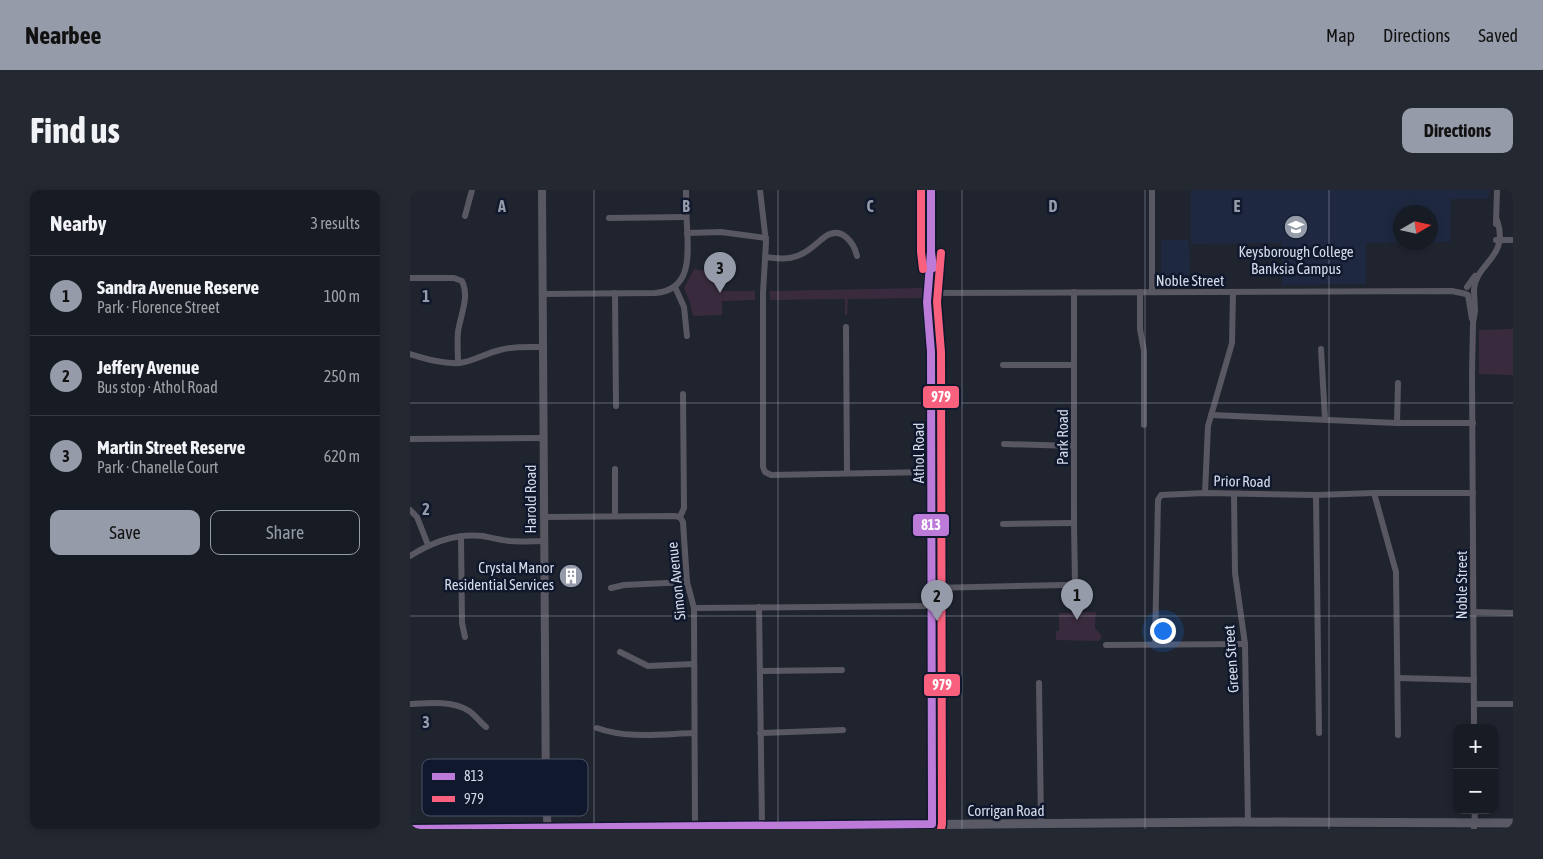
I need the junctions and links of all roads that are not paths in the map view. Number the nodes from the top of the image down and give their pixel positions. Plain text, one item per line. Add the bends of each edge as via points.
1 (472, 190) edge
2 (542, 190) edge
3 (686, 190) edge
4 (760, 190) edge
5 (931, 190) edge
6 (1152, 190) edge
7 (1497, 190) edge
8 (465, 216) dead end
9 (686, 217) junction
10 (609, 218) dead end
11 (687, 233) junction
12 (766, 238) junction
13 (1497, 242) junction
14 (1513, 242) edge
15 (857, 256) dead end
16 (766, 257) junction
17 (410, 278) edge
18 (675, 287) junction
19 (1469, 291) junction
20 (1074, 292) junction
21 (1140, 292) junction
22 (1152, 292) junction
23 (1233, 292) junction
24 (615, 293) junction
25 (931, 293) junction
26 (542, 294) junction
27 (846, 328) dead end
28 (687, 336) dead end
29 (543, 347) junction
30 (1321, 349) dead end
31 (410, 354) edge
32 (458, 363) junction
33 (1004, 365) dead end
34 (1074, 365) junction
35 (1398, 383) dead end
36 (683, 394) dead end
37 (616, 406) dead end
38 (1211, 415) junction
39 (1325, 419) junction
40 (1397, 423) junction
41 (1472, 423) junction
42 (1144, 425) dead end
43 (543, 438) junction
44 (410, 439) edge
45 (1004, 444) dead end
46 (1074, 446) junction
47 (615, 469) dead end
48 (931, 472) junction
49 (847, 473) junction
50 (1205, 493) junction
51 (1374, 493) junction
52 (1473, 493) junction
53 (1234, 494) junction
54 (1316, 495) junction
55 (410, 510) edge
56 (615, 516) junction
57 (544, 517) junction
58 (680, 518) junction
59 (1074, 523) junction
60 (1003, 524) dead end
61 (461, 536) junction
62 (544, 541) junction
63 (428, 545) junction
64 (410, 556) edge
65 (686, 582) junction
66 (612, 588) dead end
67 (932, 588) junction
68 (932, 606) junction
69 (694, 608) junction
70 (759, 608) junction
71 (1474, 612) junction
72 (1513, 613) edge
73 (465, 638) dead end
74 (1245, 644) junction
75 (1106, 645) dead end
76 (1155, 645) junction
77 (620, 652) dead end
78 (694, 664) junction
79 (760, 670) junction
80 (842, 670) dead end
81 (1398, 678) junction
82 (1474, 680) junction
83 (1039, 683) dead end
84 (410, 704) edge
85 (1474, 704) junction
86 (1513, 704) edge
87 (1474, 724) edge
88 (486, 727) dead end
89 (597, 728) dead end
90 (843, 730) dead end
91 (694, 733) junction
92 (760, 733) junction
93 (1319, 733) dead end
94 (1398, 735) dead end
95 (546, 759) edge
96 (1248, 822) junction
97 (1041, 823) junction
98 (1513, 823) edge
99 (932, 824) junction
100 (762, 826) junction
101 (976, 826) edge
102 (1057, 826) edge
103 (1150, 826) edge
104 (1236, 826) edge
105 (1380, 826) edge
106 (1474, 826) edge
107 (695, 827) junction
108 (898, 827) edge
109 (546, 828) edge
110 (579, 828) edge
111 (640, 828) edge
112 (723, 828) edge
113 (410, 829) edge
114 (482, 829) edge

1 - 8 street
2 - 26 street, Harold Road
3 - 9 street
4 - 12 street
5 - 25 main road, Athol Road via 928,271
6 - 22 street
7 - 13 street
9 - 10 street
9 - 11 street
11 - 12 street via 721,232
11 - 18 street via 687,268
12 - 16 street
13 - 14 street
13 - 19 street
15 - 16 street via 848,238 835,234 825,237 798,256
16 - 49 street via 763,467 771,475
17 - 32 street via 450,277 462,281 464,300 458,333
18 - 24 street via 659,293
18 - 28 street via 684,307
19 - 23 street, Noble Street
19 - 41 street, Noble Street via 1473,323
20 - 21 street, Noble Street
20 - 25 street, Noble Street
20 - 34 street, Park Road
21 - 22 street, Noble Street
21 - 42 street
22 - 23 street, Noble Street
23 - 38 street via 1232,343
24 - 26 street
24 - 37 street
25 - 48 main road, Athol Road via 928,329 931,352
26 - 29 street, Harold Road
27 - 49 street
29 - 32 street via 509,348
29 - 43 street, Harold Road
30 - 39 street
31 - 32 street
33 - 34 street
34 - 46 street, Park Road
35 - 40 street
36 - 58 street, Simon Avenue via 684,508
38 - 39 street
38 - 50 street
39 - 40 street
40 - 41 street
41 - 52 street, Noble Street
43 - 44 street
43 - 57 street, Harold Road
45 - 46 street
46 - 59 street, Park Road
47 - 56 street
48 - 49 street
48 - 67 main road, Athol Road
50 - 53 street, Prior Road
50 - 76 street, Prior Road via 1167,494 1158,500
51 - 52 street, Prior Road
51 - 54 street, Prior Road
51 - 81 street via 1396,572
52 - 71 street, Noble Street
53 - 54 street, Prior Road
53 - 74 street, Green Street via 1234,573
54 - 93 street
55 - 63 street via 418,516
56 - 57 street
56 - 58 street
57 - 62 street, Harold Road
58 - 65 street, Simon Avenue via 683,522
59 - 60 street
59 - 67 street, Park Road via 1075,583
61 - 62 street
61 - 63 street
61 - 73 street
62 - 95 street, Harold Road
63 - 64 street
65 - 66 street
65 - 69 street, Simon Avenue
67 - 68 main road, Athol Road
68 - 70 street
68 - 99 main road, Athol Road
69 - 70 street
69 - 78 street, Simon Avenue
70 - 79 street
71 - 72 street
71 - 82 street, Noble Street
74 - 76 street
74 - 96 street, Green Street
75 - 76 street
77 - 78 street via 648,666
78 - 91 street, Simon Avenue
79 - 80 street
79 - 92 street
81 - 82 street
81 - 94 street
82 - 85 street, Noble Street
83 - 97 street
84 - 88 street via 460,707
85 - 86 street
85 - 87 street, Noble Street
89 - 91 street via 631,734
90 - 92 street
91 - 107 street, Simon Avenue
92 - 100 street
96 - 104 main road, Corrigan Road
96 - 105 main road, Corrigan Road
97 - 101 main road, Corrigan Road
97 - 102 main road, Corrigan Road
98 - 106 main road, Corrigan Road
99 - 101 main road, Corrigan Road
99 - 108 main road, Corrigan Road
100 - 108 main road, Corrigan Road
100 - 112 main road, Corrigan Road
102 - 103 main road, Corrigan Road
103 - 104 main road, Corrigan Road
105 - 106 main road, Corrigan Road
107 - 111 main road, Corrigan Road
107 - 112 main road, Corrigan Road
109 - 110 main road, Corrigan Road
109 - 114 main road, Corrigan Road
110 - 111 main road, Corrigan Road
113 - 114 main road, Corrigan Road

